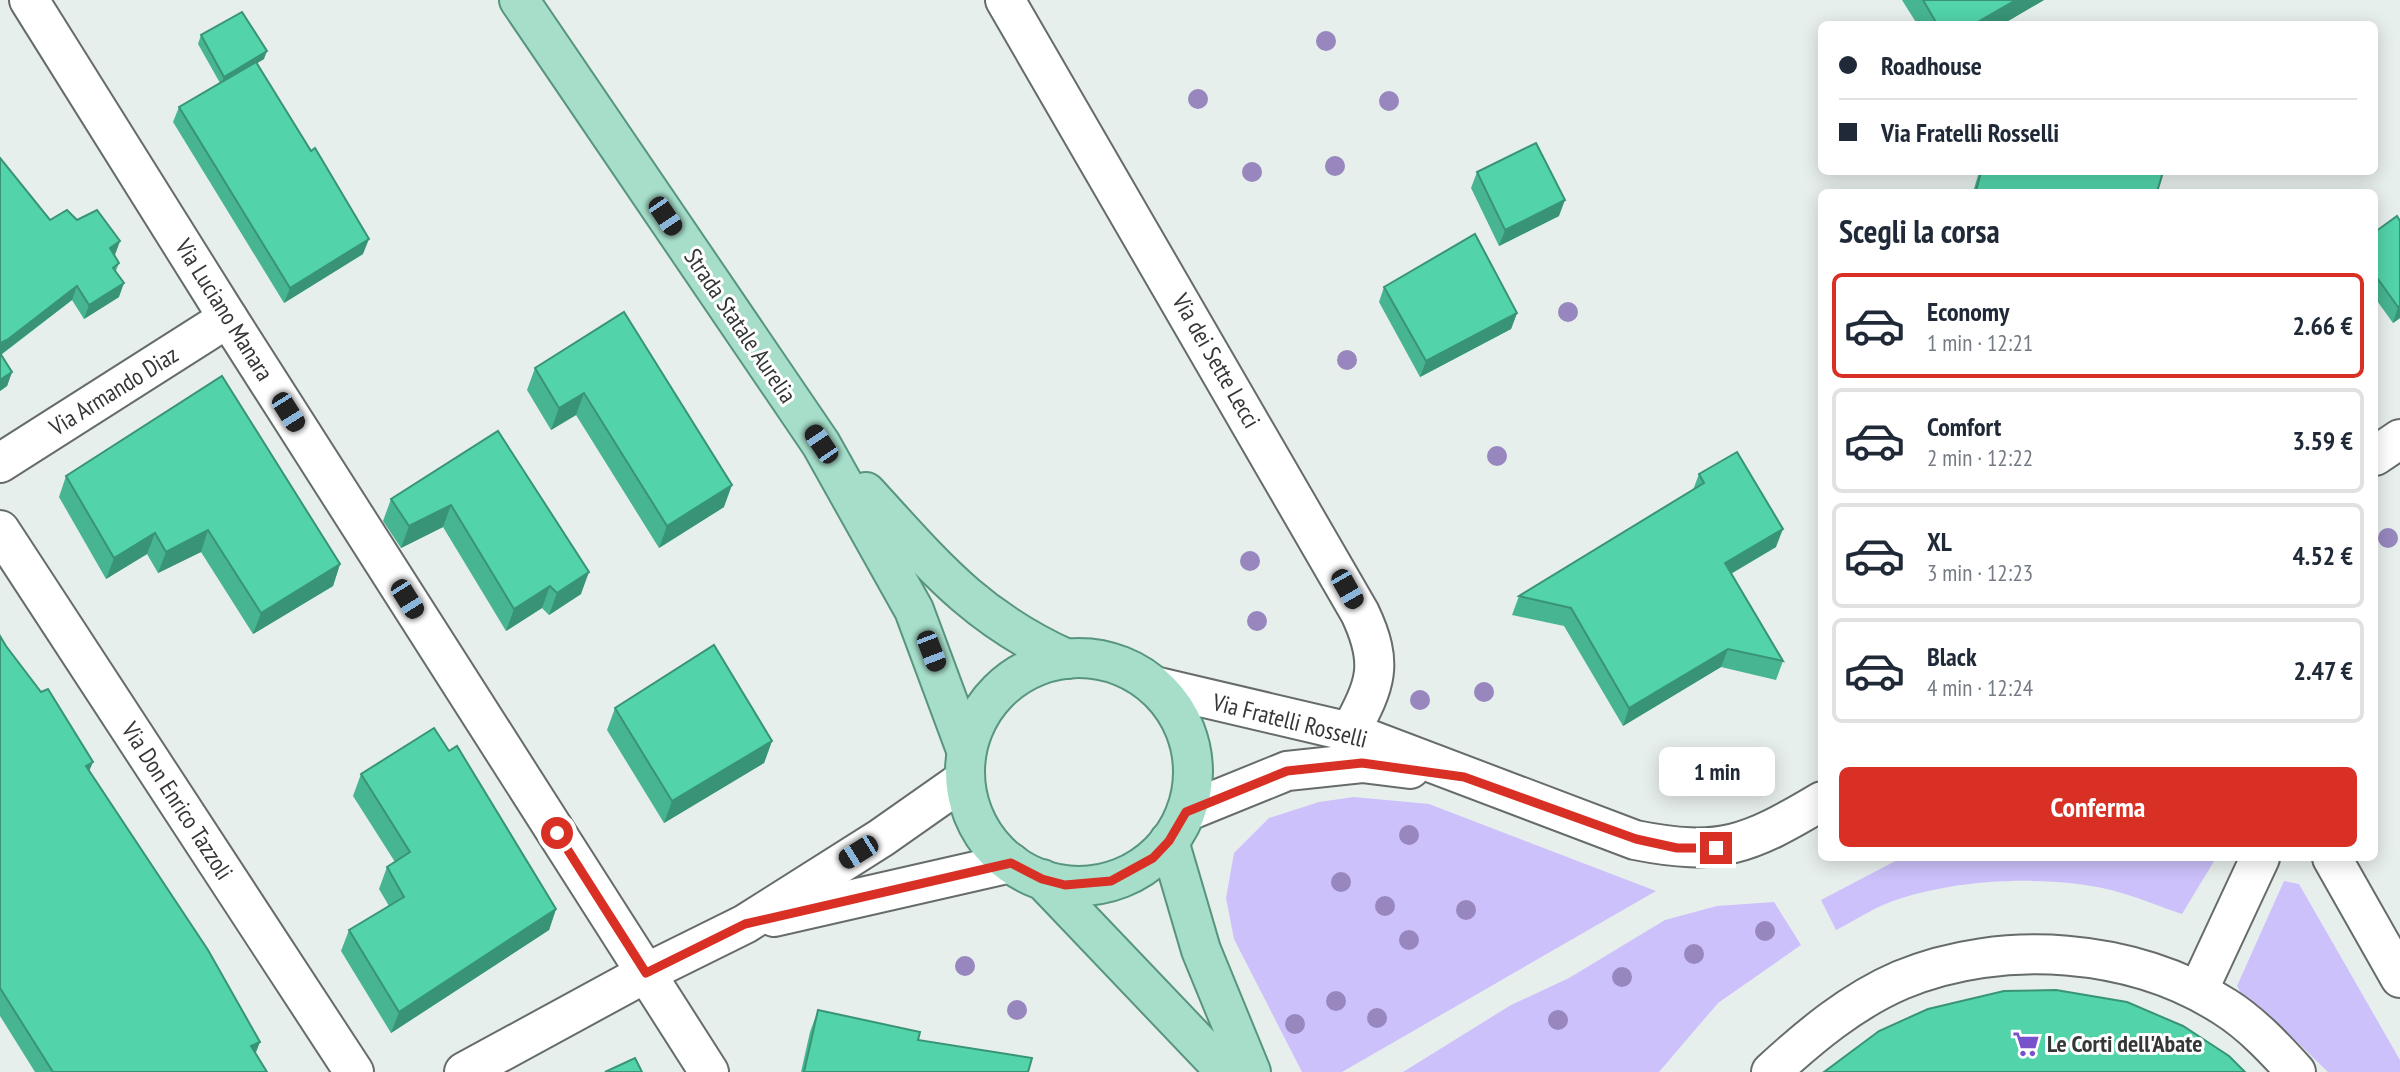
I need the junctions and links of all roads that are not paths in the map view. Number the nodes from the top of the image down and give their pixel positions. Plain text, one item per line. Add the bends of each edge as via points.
1 (29, 0) edge
2 (519, 0) edge
3 (1005, 0) edge
4 (228, 318) junction
5 (2400, 439) edge
6 (821, 444) junction
7 (2378, 454) edge
8 (0, 463) edge
9 (0, 530) edge
10 (1067, 659) junction
11 (1154, 687) junction
12 (1350, 732) junction
13 (965, 764) junction
14 (1464, 777) junction
15 (1818, 803) edge
16 (1178, 826) junction
17 (2259, 861) edge
18 (2334, 861) edge
19 (1026, 871) junction
20 (745, 924) junction
21 (646, 973) junction
22 (2400, 978) edge
23 (2198, 991) junction
24 (354, 1072) edge
25 (464, 1072) edge
26 (709, 1072) edge
27 (1226, 1072) edge
28 (1251, 1072) edge
29 (1771, 1072) edge
30 (2296, 1072) edge

1 - 4 street, Via Luciano Manara
2 - 6 main road, Strada Statale Aurelia
3 - 12 street, Via dei Sette Lecci via 1372,638 1376,669 1368,699
4 - 8 street, Via Armando Diaz
4 - 21 street, Via Luciano Manara
5 - 7 street
6 - 10 main road, Strada Statale Aurelia via 954,587 1024,640
6 - 13 main road, Strada Statale Aurelia via 914,610
9 - 24 street, Via Don Enrico Tazzoli
10 - 11 main road via 1122,666
10 - 13 main road via 1043,664 1001,687 974,726
11 - 12 street, Via Fratelli Rosselli
11 - 16 main road via 1182,722 1193,767
12 - 14 street, Via Fratelli Rosselli
13 - 19 main road via 969,803 978,826 993,847
13 - 20 street via 881,838
14 - 15 street, Via Fratelli Rosselli via 1636,839 1677,848 1716,848 1758,838
14 - 16 street, Via Fratelli Rosselli via 1362,763 1322,765 1287,771
16 - 19 main road via 1133,872 1111,881 1065,885
16 - 28 main road via 1201,950
17 - 23 street
18 - 22 street
19 - 20 street
19 - 27 main road
20 - 21 street
21 - 25 street
21 - 26 street, Via Luciano Manara
23 - 29 street via 2132,966 2093,960 2061,956 1978,959 1902,980 1871,995
23 - 30 street via 2249,1025

